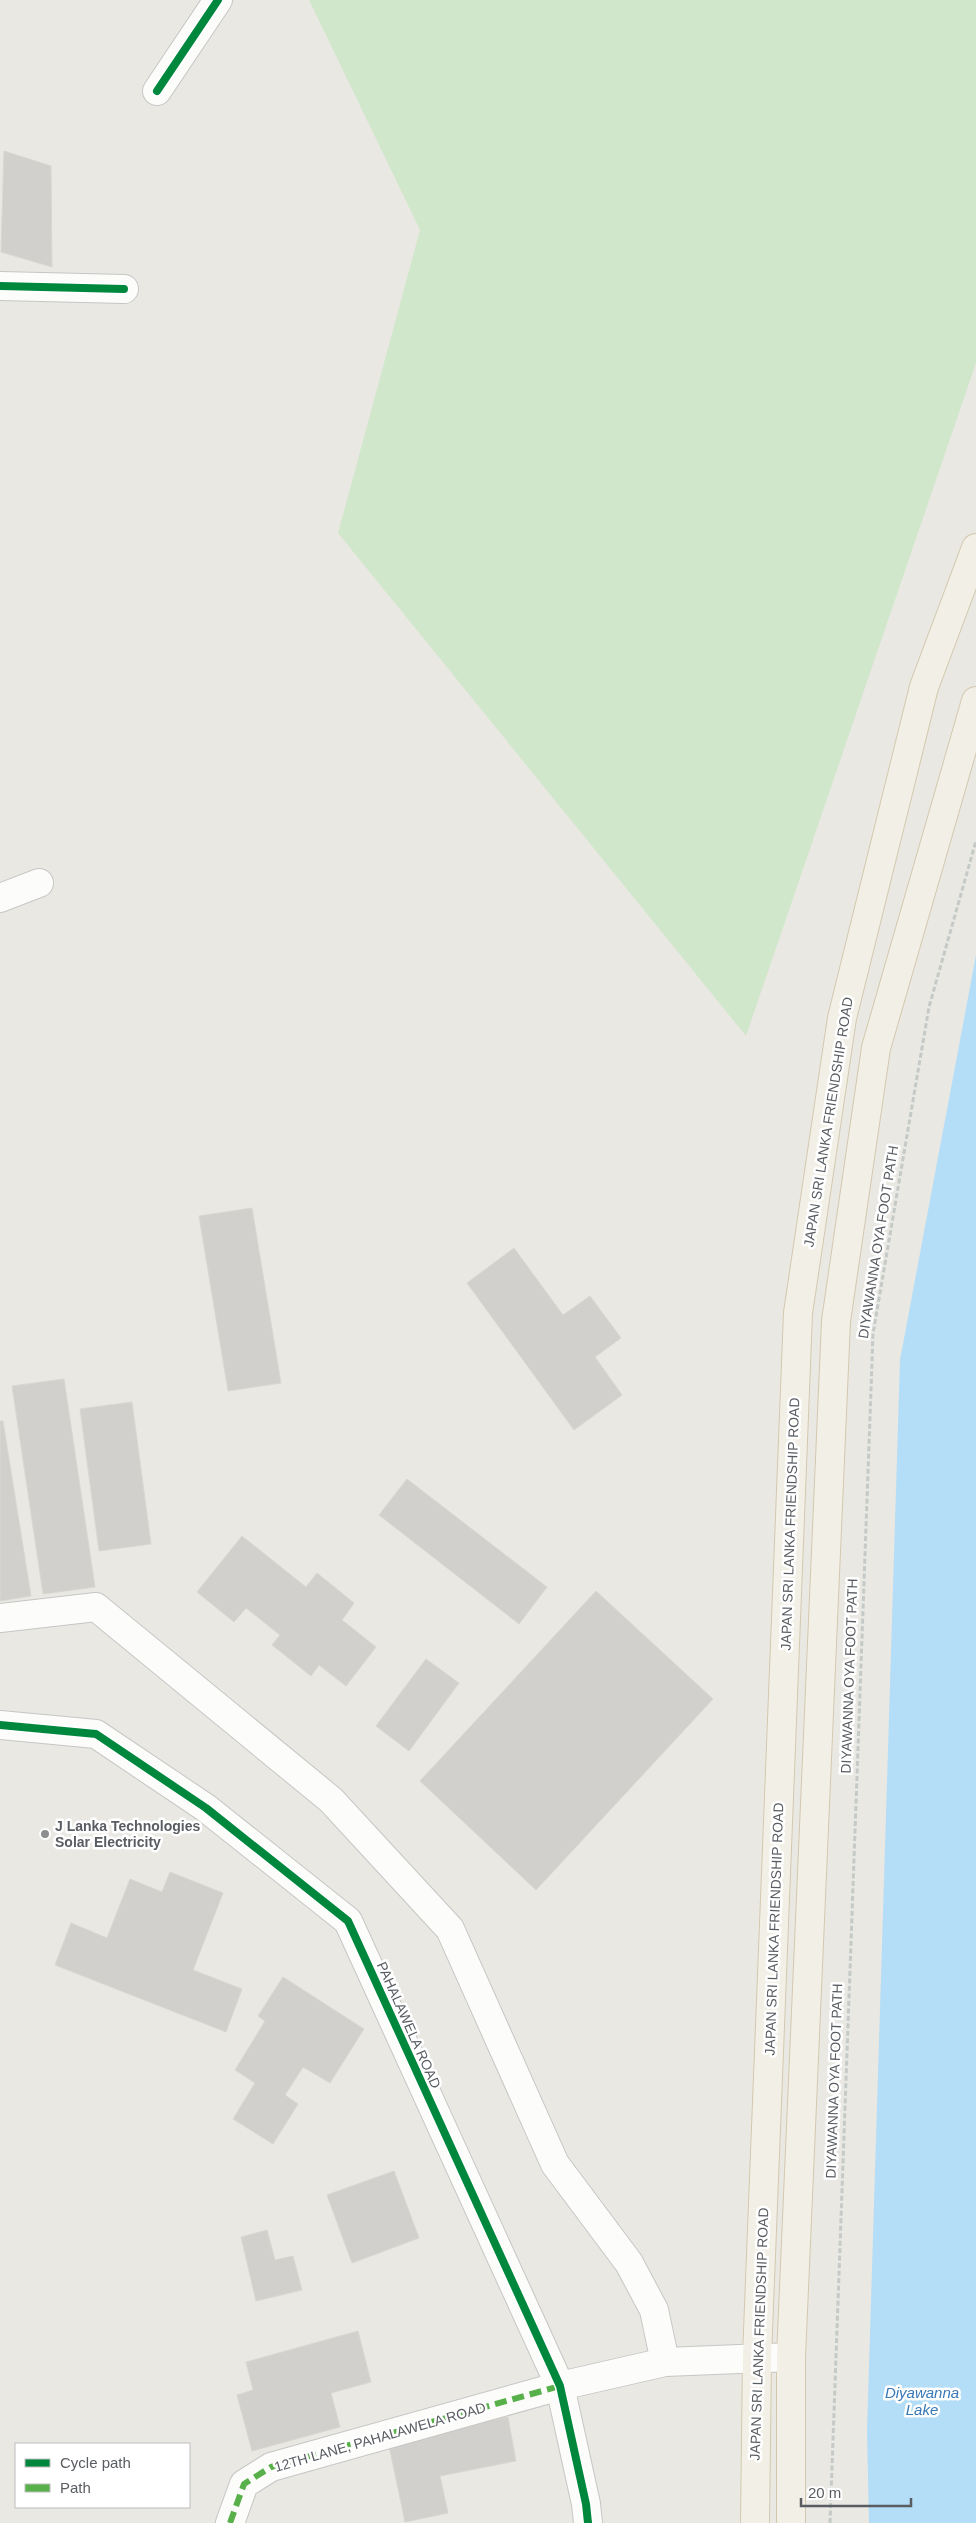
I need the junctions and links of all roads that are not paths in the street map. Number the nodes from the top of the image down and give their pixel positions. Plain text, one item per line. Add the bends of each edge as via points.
1 (218, 0) edge
2 (157, 91) dead end
3 (0, 286) edge
4 (124, 290) dead end
5 (976, 548) edge
6 (976, 701) edge
7 (39, 883) dead end
8 (0, 898) edge
9 (0, 1618) edge
10 (0, 1724) edge
11 (757, 2357) junction
12 (791, 2357) junction
13 (665, 2362) junction
14 (560, 2386) junction
15 (230, 2523) edge
16 (588, 2523) edge
17 (755, 2523) edge
18 (790, 2523) edge

1 - 2 street
3 - 4 street
5 - 11 main road, JAPAN SRI LANKA FRIENDSHIP ROAD via 924,687 842,1018 798,1313
6 - 12 main road via 876,1048 836,1321
7 - 8 street
9 - 13 street via 96,1607 331,1800 450,1929 556,2164 629,2264 654,2310
10 - 14 street, PAHALAWELA ROAD via 96,1734 206,1808 348,1921
11 - 12 street
11 - 13 street
11 - 17 main road, JAPAN SRI LANKA FRIENDSHIP ROAD
12 - 18 main road
13 - 14 street
14 - 15 street, 12TH LANE, PAHALAWELA ROAD via 271,2467 244,2484
14 - 16 street, PAHALAWELA ROAD

